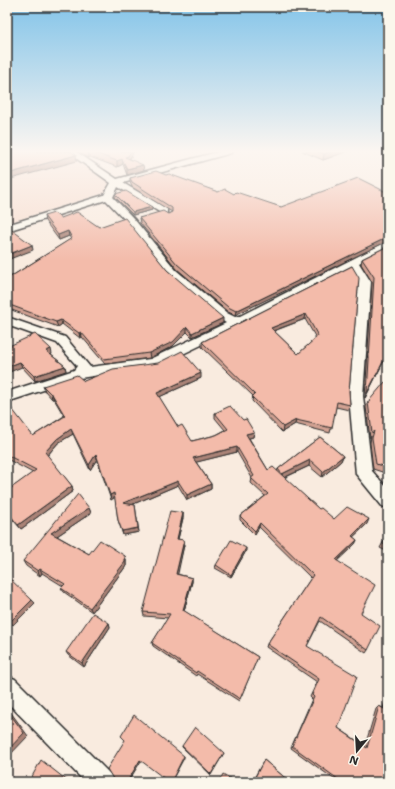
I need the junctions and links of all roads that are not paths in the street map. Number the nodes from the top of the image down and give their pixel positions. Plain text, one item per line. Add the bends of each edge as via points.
1 (113, 188) edge
2 (125, 188) edge
3 (108, 197) junction
4 (131, 221) junction
5 (7, 228) edge
6 (388, 244) edge
7 (352, 262) junction
8 (243, 320) junction
9 (7, 321) edge
10 (79, 373) junction
11 (7, 396) edge
12 (388, 501) edge
13 (7, 687) edge
14 (102, 782) edge

1 - 3 street
2 - 4 street via 167,214
3 - 4 street
3 - 5 street
4 - 8 street via 172,272 223,316 233,321
6 - 7 street
7 - 8 street
7 - 12 street via 365,282 356,396 364,474
8 - 10 street via 153,363
9 - 10 street via 61,340 84,366
10 - 11 street
13 - 14 street

